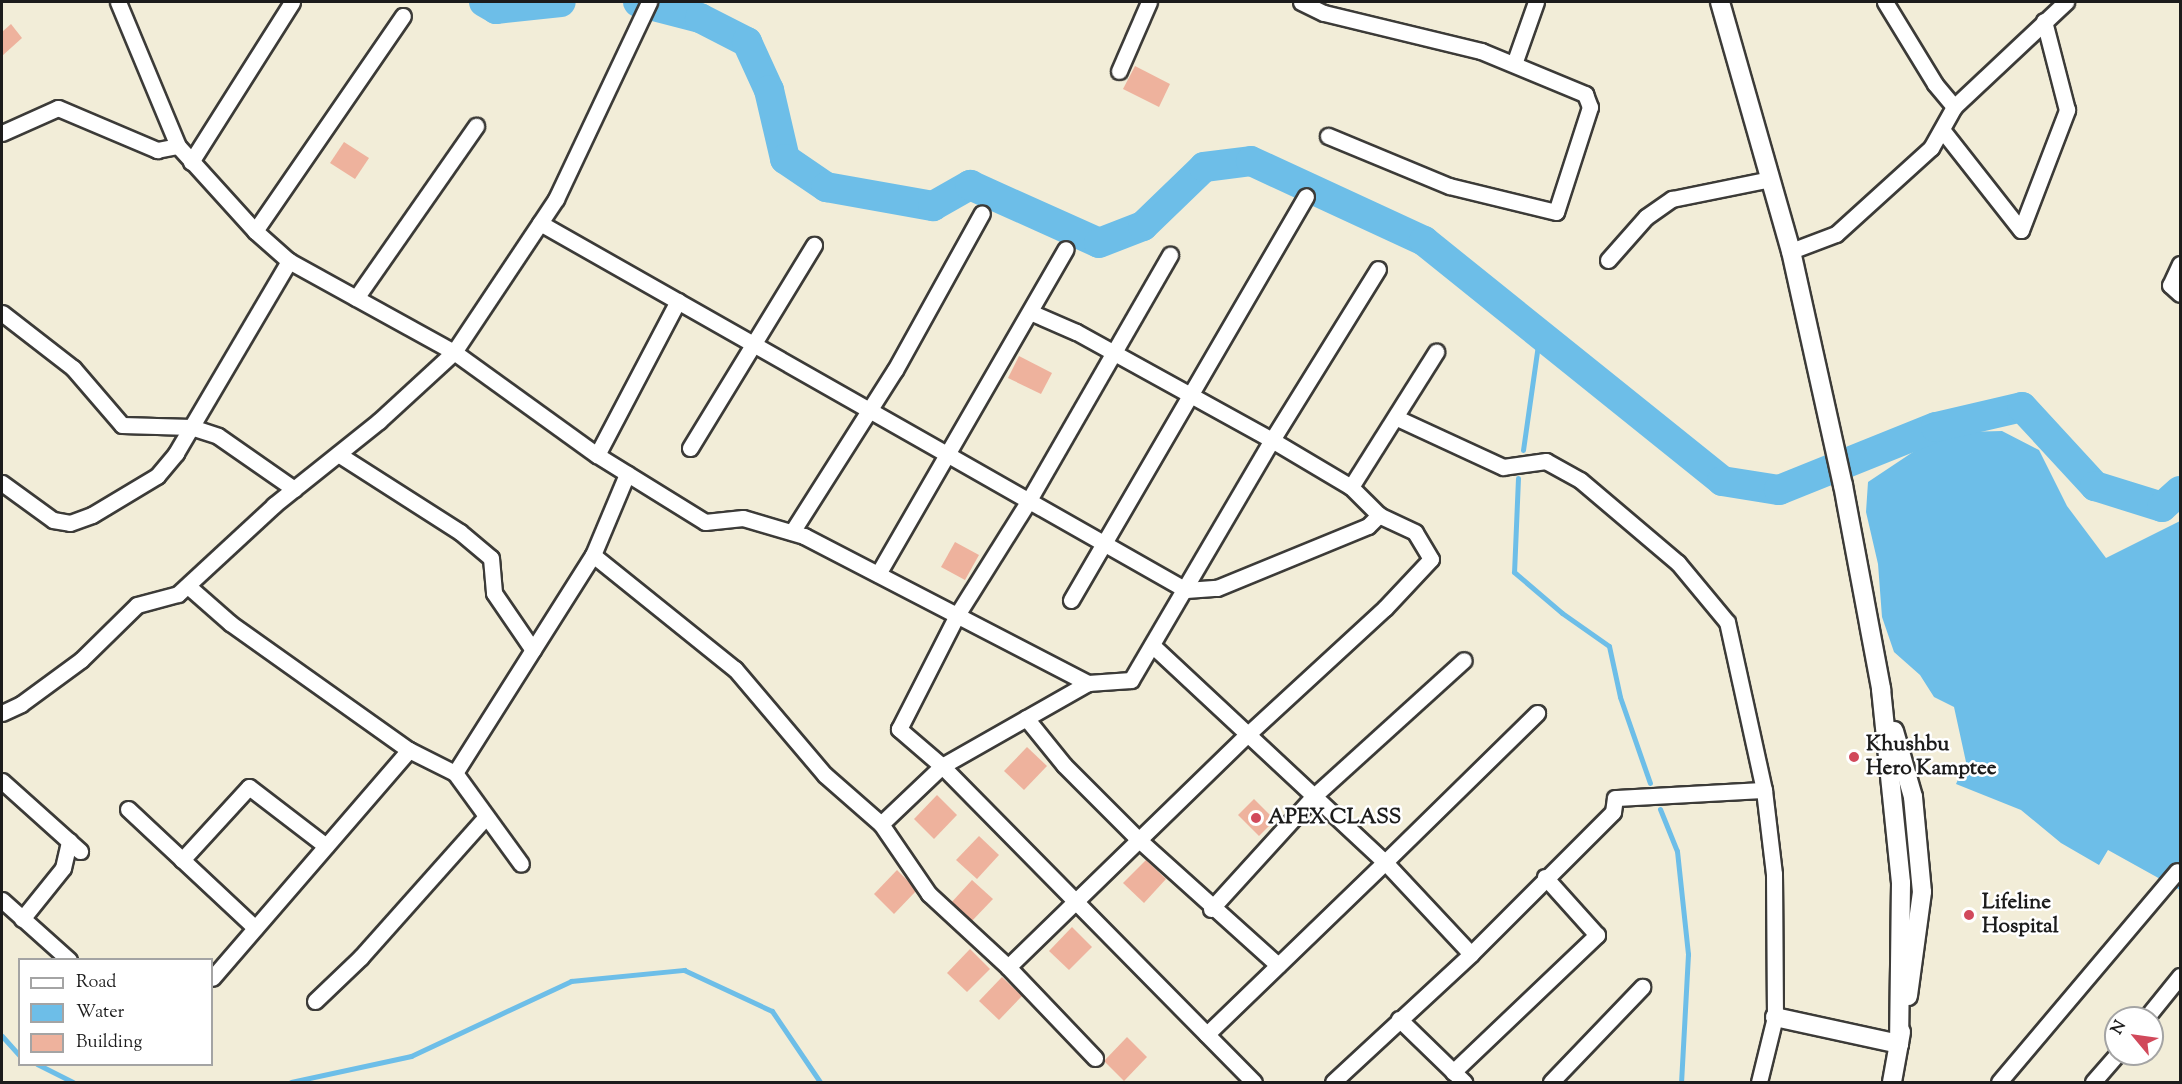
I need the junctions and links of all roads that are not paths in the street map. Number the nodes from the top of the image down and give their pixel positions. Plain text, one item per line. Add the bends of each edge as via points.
1 (118, 2) edge
2 (292, 2) edge
3 (649, 2) edge
4 (1149, 2) edge
5 (1301, 2) edge
6 (1536, 2) edge
7 (1720, 2) edge
8 (1885, 2) edge
9 (2066, 2) edge
10 (403, 16) dead end
11 (2044, 21) junction
12 (1514, 64) junction
13 (1119, 71) dead end
14 (1954, 107) junction
15 (476, 126) dead end
16 (1943, 131) junction
17 (2, 133) edge
18 (1328, 136) dead end
19 (178, 146) junction
20 (191, 162) junction
21 (1770, 179) junction
22 (1306, 196) dead end
23 (982, 213) dead end
24 (540, 223) junction
25 (255, 231) junction
26 (814, 245) dead end
27 (1066, 249) dead end
28 (1791, 251) junction
29 (1170, 255) dead end
30 (1608, 260) dead end
31 (289, 261) junction
32 (2181, 264) edge
33 (1378, 269) dead end
34 (2181, 294) edge
35 (356, 298) junction
36 (678, 301) junction
37 (1030, 312) junction
38 (2, 313) edge
39 (753, 344) junction
40 (454, 352) junction
41 (1113, 352) junction
42 (1436, 352) dead end
43 (1192, 395) junction
44 (870, 410) junction
45 (1397, 418) junction
46 (191, 427) junction
47 (1272, 440) junction
48 (690, 448) dead end
49 (338, 454) junction
50 (946, 454) junction
51 (597, 455) junction
52 (627, 474) junction
53 (2, 483) edge
54 (1351, 487) junction
55 (294, 489) junction
56 (1029, 500) junction
57 (1379, 515) junction
58 (792, 532) junction
59 (1105, 544) junction
60 (592, 555) junction
61 (878, 574) junction
62 (188, 586) junction
63 (1186, 590) junction
64 (1071, 600) dead end
65 (957, 615) junction
66 (1152, 645) junction
67 (533, 650) junction
68 (1464, 660) dead end
69 (1088, 683) junction
70 (2, 713) edge
71 (1537, 713) dead end
72 (1026, 718) junction
73 (1248, 734) junction
74 (409, 750) junction
75 (942, 765) junction
76 (455, 773) junction
77 (2, 781) edge
78 (1764, 790) junction
79 (1314, 796) junction
80 (128, 809) dead end
81 (485, 818) junction
82 (881, 824) junction
83 (1139, 840) junction
84 (326, 846) junction
85 (182, 860) junction
86 (1385, 862) junction
87 (521, 864) dead end
88 (2177, 871) dead end
89 (1545, 877) junction
90 (2, 900) edge
91 (1076, 902) junction
92 (1211, 909) junction
93 (22, 919) junction
94 (255, 928) junction
95 (1471, 954) junction
96 (67, 958) edge
97 (1278, 965) junction
98 (1008, 967) junction
99 (2181, 976) edge
100 (213, 977) edge
101 (1642, 987) dead end
102 (315, 1001) dead end
103 (2156, 1006) edge
104 (1774, 1017) junction
105 (1399, 1019) junction
106 (1207, 1034) junction
107 (1899, 1044) junction
108 (1095, 1058) dead end
109 (2107, 1066) edge
110 (1459, 1077) edge
111 (1254, 1083) edge
112 (1333, 1083) edge
113 (1551, 1083) edge
114 (1759, 1083) edge
115 (1892, 1083) edge
116 (1999, 1083) edge
117 (2093, 1083) edge

1 - 19 street
2 - 20 street
3 - 24 street via 556,199
4 - 13 street
5 - 12 street via 1324,12 1480,51
6 - 12 street
7 - 21 street
8 - 14 street via 1935,84
9 - 11 street
10 - 25 street
11 - 14 street
11 - 16 street via 2067,110 2022,230
12 - 18 street via 1585,94 1590,106 1556,212 1449,186
14 - 16 street
15 - 35 street
16 - 28 street via 1931,148 1836,234
17 - 19 street via 58,108 157,150
19 - 20 street
20 - 25 street
21 - 28 street
21 - 30 street via 1672,199 1646,216
22 - 43 street
23 - 44 street
24 - 36 street
24 - 40 street
25 - 31 street
26 - 39 street
27 - 37 street
28 - 107 street via 1843,485 1881,689 1901,883
29 - 41 street
31 - 35 street
31 - 46 street
32 - 34 street via 2170,285
33 - 47 street
35 - 40 street
36 - 39 street
36 - 51 street
37 - 41 street
37 - 50 street
38 - 46 street via 73,368 122,425
39 - 44 street
39 - 48 street
40 - 49 street
40 - 51 street
41 - 43 street
41 - 56 street
42 - 45 street via 1417,377
43 - 47 street
43 - 59 street
44 - 50 street
44 - 58 street
45 - 54 street
45 - 78 street via 1503,467 1546,461 1580,480 1678,563 1727,622
46 - 53 street via 157,476 92,515 70,523 53,520
46 - 55 street via 218,436
47 - 54 street
47 - 63 street
49 - 55 street
49 - 67 street via 460,532 491,558 494,593
50 - 56 street
50 - 61 street
51 - 52 street
52 - 58 street via 705,522 743,518
52 - 60 street
54 - 57 street
55 - 62 street
56 - 59 street
56 - 65 street
57 - 63 street via 1368,526 1217,588
57 - 73 street via 1415,532 1431,559
58 - 61 street
59 - 63 street
59 - 64 street
60 - 67 street
60 - 82 street via 735,669 825,775
61 - 65 street
62 - 70 street via 178,594 136,605 81,660 21,704
62 - 74 street via 230,623
63 - 66 street
65 - 69 street
65 - 75 street via 899,729
66 - 69 street via 1131,680
66 - 73 street
67 - 76 street
68 - 79 street
69 - 72 street
71 - 86 street
72 - 75 street
72 - 83 street via 1064,765
73 - 79 street
73 - 83 street
74 - 76 street
74 - 84 street
75 - 82 street
75 - 91 street
76 - 81 street
77 - 93 street via 74,846 63,868
78 - 89 street via 1615,798 1613,812
78 - 104 street via 1774,874
79 - 86 street
79 - 92 street
80 - 85 street
81 - 87 street via 493,821
81 - 102 street via 361,957
82 - 98 street via 929,894
83 - 91 street
83 - 92 street
84 - 85 street via 249,787
84 - 94 street
85 - 94 street
86 - 95 street
86 - 97 street
88 - 116 street
89 - 95 street
89 - 110 street via 1597,935
90 - 93 street
91 - 98 street
91 - 106 street
92 - 97 street
93 - 96 street
94 - 100 street
95 - 105 street
97 - 106 street
98 - 108 street
99 - 103 street
101 - 113 street
104 - 107 street
104 - 114 street
105 - 110 street
105 - 112 street
106 - 111 street
107 - 115 street
109 - 117 street

